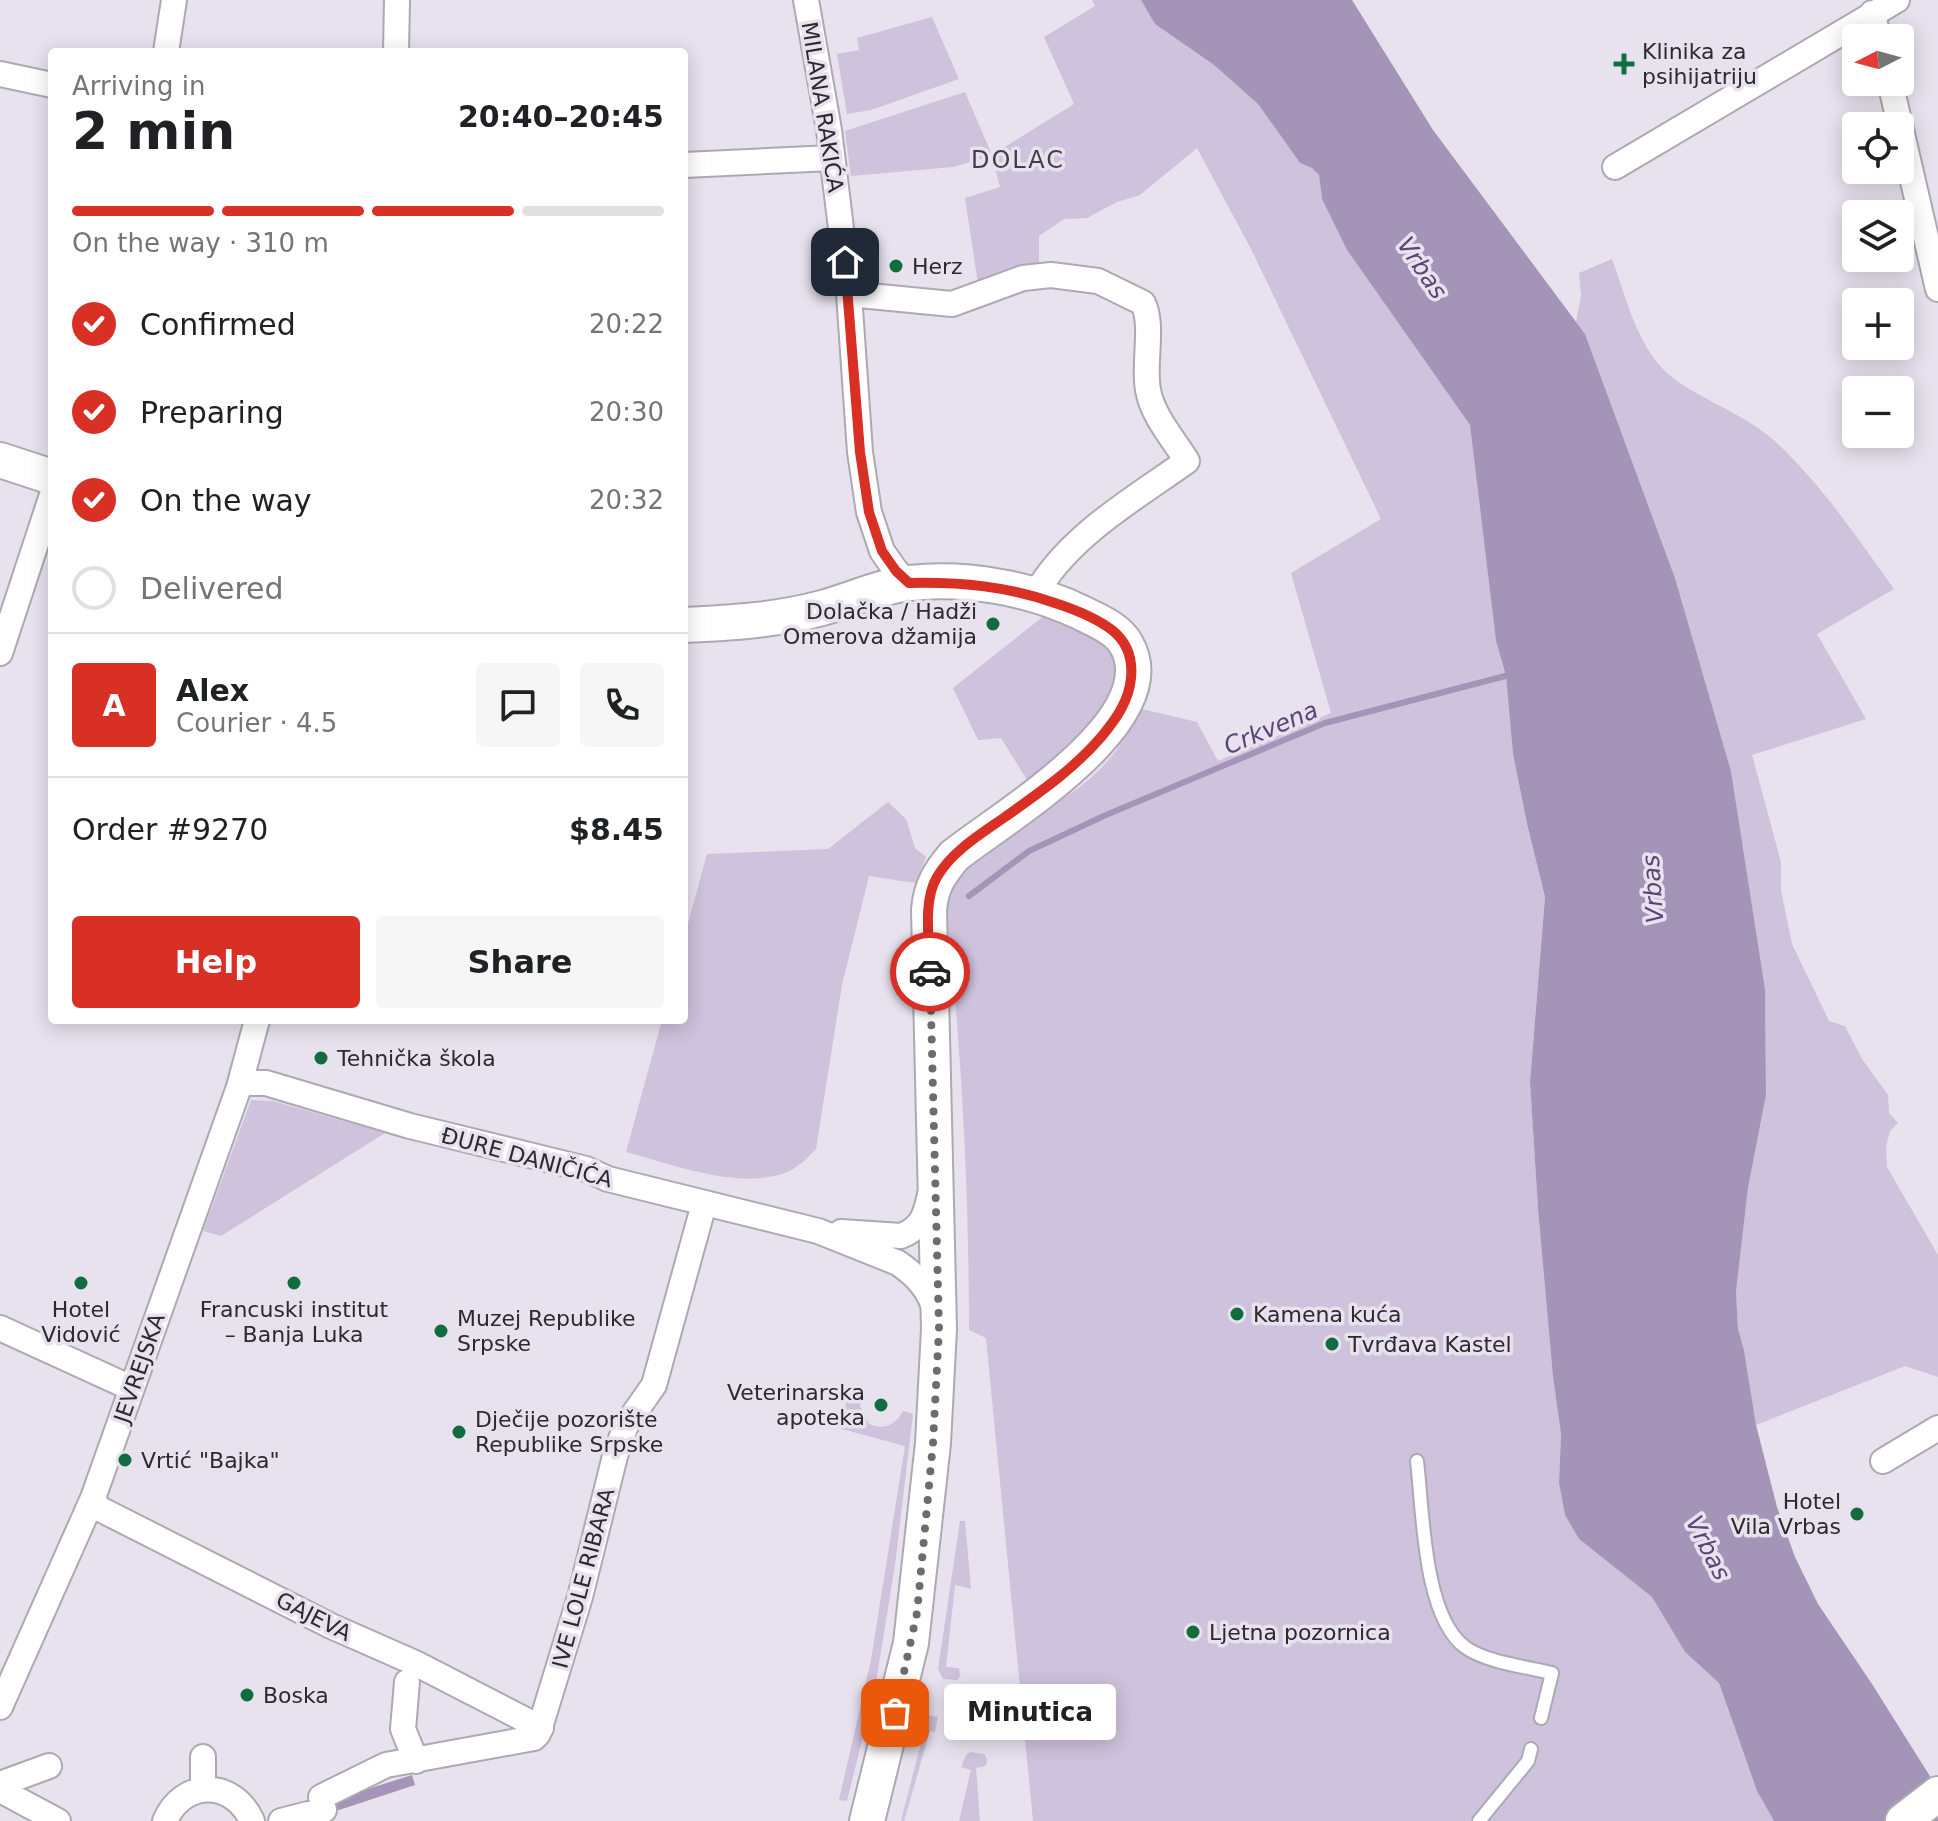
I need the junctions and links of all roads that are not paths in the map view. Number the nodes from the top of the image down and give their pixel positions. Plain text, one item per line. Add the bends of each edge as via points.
1 (174, 0) edge
2 (397, 0) edge
3 (806, 0) edge
4 (1897, 0) edge
5 (1872, 13) junction
6 (1875, 24) edge
7 (167, 48) edge
8 (396, 48) edge
9 (0, 74) edge
10 (48, 84) edge
11 (1893, 96) edge
12 (832, 158) junction
13 (688, 165) edge
14 (1615, 167) dead end
15 (1938, 289) edge
16 (849, 294) junction
17 (0, 460) edge
18 (48, 476) edge
19 (48, 507) edge
20 (909, 583) junction
21 (1035, 595) junction
22 (688, 625) edge
23 (0, 653) edge
24 (256, 1024) edge
25 (239, 1087) junction
26 (937, 1159) junction
27 (704, 1204) junction
28 (818, 1231) junction
29 (0, 1328) edge
30 (939, 1329) junction
31 (131, 1388) junction
32 (1938, 1428) edge
33 (1417, 1461) dead end
34 (1883, 1461) dead end
35 (93, 1498) junction
36 (407, 1682) dead end
37 (0, 1707) edge
38 (1541, 1718) dead end
39 (541, 1728) junction
40 (403, 1729) junction
41 (1531, 1749) dead end
42 (203, 1757) dead end
43 (416, 1761) junction
44 (386, 1765) junction
45 (49, 1766) dead end
46 (0, 1784) edge
47 (0, 1790) edge
48 (203, 1790) junction
49 (1938, 1794) edge
50 (58, 1821) edge
51 (165, 1821) edge
52 (252, 1821) edge
53 (281, 1821) edge
54 (867, 1821) edge
55 (1479, 1821) edge
56 (1903, 1821) edge

1 - 7 street
2 - 8 street
3 - 12 street, MILANA RAKIĆA
4 - 5 street
5 - 6 street
5 - 14 street
9 - 10 street
11 - 15 street
12 - 13 street
12 - 16 street, MILANA RAKIĆA
16 - 20 street, MILANA RAKIĆA via 869,512 882,551
16 - 21 street via 952,304 1023,278 1051,275 1098,281 1146,307 1149,397 1187,461 1086,535
17 - 18 street
19 - 23 street
20 - 21 street via 983,585
20 - 22 street via 771,619
21 - 26 street via 1118,634 1127,645 1132,669 1128,694 1084,758 954,856 932,887
24 - 25 street, JEVREJSKA
25 - 27 street, ĐURE DANIČIĆA via 266,1083
25 - 31 street, JEVREJSKA
26 - 28 street, ĐURE DANIČIĆA via 924,1218 911,1232 901,1236
26 - 30 street
27 - 28 street, ĐURE DANIČIĆA
27 - 39 street, IVE LOLE RIBARA via 654,1385 626,1425 615,1456
28 - 30 street, ĐURE DANIČIĆA via 909,1270 932,1299
29 - 31 street
30 - 54 street via 917,1613
31 - 35 street, JEVREJSKA
32 - 34 street
33 - 38 lane via 1432,1577 1444,1619 1476,1653 1552,1673
35 - 37 street, JEVREJSKA
35 - 39 street, GAJEVA via 98,1508
36 - 40 street
39 - 43 street via 534,1738
40 - 43 street
40 - 44 street
41 - 55 lane via 1528,1761
42 - 48 street
43 - 44 street
44 - 53 street via 321,1797 324,1810
45 - 46 street
47 - 50 street
48 - 51 street via 184,1796
48 - 52 street via 228,1793
49 - 56 street

